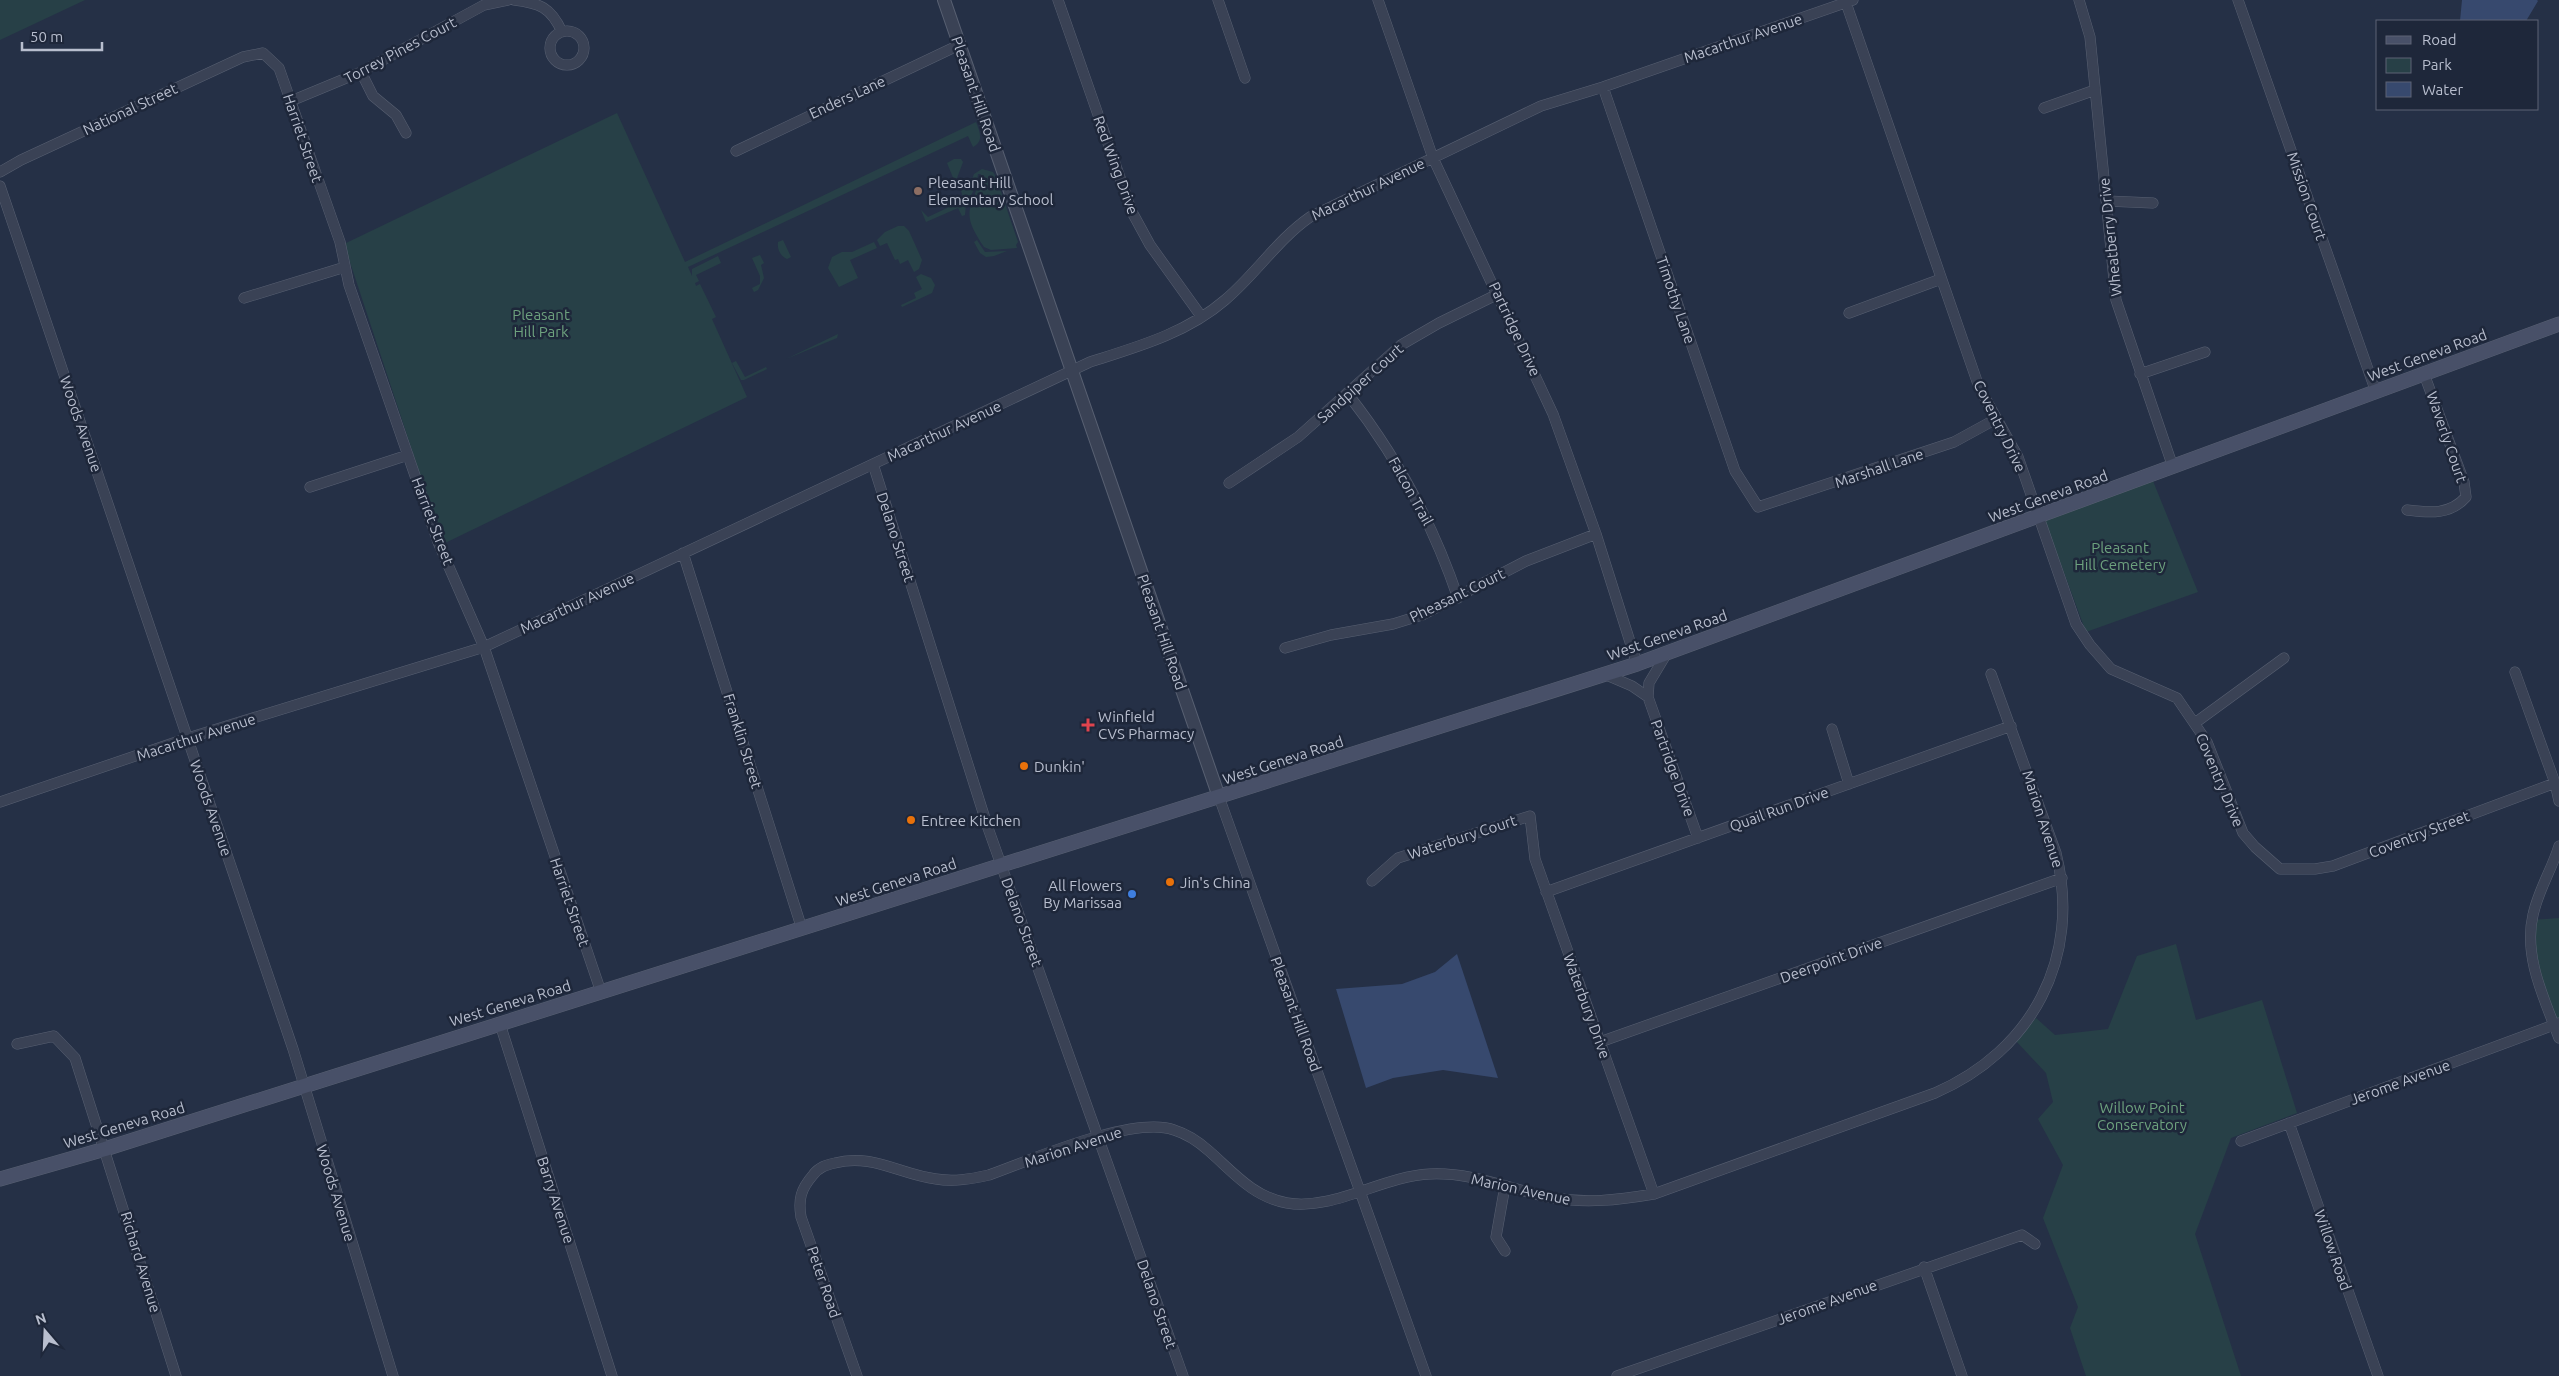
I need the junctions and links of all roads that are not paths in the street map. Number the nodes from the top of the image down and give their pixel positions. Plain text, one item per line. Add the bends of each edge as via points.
1 (508, 0) edge
2 (514, 0) edge
3 (944, 0) edge
4 (1058, 0) edge
5 (1218, 0) edge
6 (1378, 0) edge
7 (2080, 0) edge
8 (2238, 0) edge
9 (1848, 1) edge
10 (562, 32) dead end
11 (959, 45) junction
12 (263, 53) joint
13 (361, 72) junction
14 (1245, 78) dead end
15 (1603, 87) junction
16 (2095, 90) junction
17 (291, 101) junction
18 (2044, 108) dead end
19 (406, 133) dead end
20 (736, 150) dead end
21 (1432, 158) junction
22 (0, 172) edge
23 (0, 186) edge
24 (2107, 201) junction
25 (2153, 203) dead end
26 (345, 267) junction
27 (1942, 278) junction
28 (1498, 294) junction
29 (244, 298) dead end
30 (1849, 313) dead end
31 (1201, 316) junction
32 (2559, 324) edge
33 (2205, 352) dead end
34 (1072, 372) junction
35 (2140, 374) junction
36 (2424, 374) junction
37 (2376, 392) junction
38 (1347, 393) junction
39 (1996, 419) junction
40 (408, 455) junction
41 (873, 464) junction
42 (2173, 467) junction
43 (1229, 484) dead end
44 (310, 487) dead end
45 (1758, 507) joint
46 (2407, 510) dead end
47 (2040, 517) junction
48 (1596, 534) junction
49 (683, 553) junction
50 (1458, 598) junction
51 (484, 647) junction
52 (1285, 648) dead end
53 (1667, 653) junction
54 (2284, 658) dead end
55 (1637, 664) junction
56 (2516, 672) dead end
57 (1604, 674) junction
58 (1991, 674) dead end
59 (1648, 698) junction
60 (2196, 723) junction
61 (2011, 726) junction
62 (1832, 729) dead end
63 (188, 738) junction
64 (2555, 783) junction
65 (1849, 784) junction
66 (1219, 797) junction
67 (2559, 801) edge
68 (0, 802) edge
69 (1530, 816) joint
70 (1698, 838) junction
71 (2559, 846) edge
72 (1002, 865) junction
73 (2280, 869) joint
74 (2062, 878) junction
75 (1372, 881) dead end
76 (1546, 892) junction
77 (802, 929) junction
78 (601, 992) junction
79 (500, 1024) junction
80 (2557, 1024) edge
81 (2559, 1038) edge
82 (1600, 1042) junction
83 (17, 1044) dead end
84 (304, 1085) junction
85 (2289, 1123) junction
86 (1098, 1136) junction
87 (2241, 1141) dead end
88 (105, 1149) junction
89 (0, 1179) edge
90 (1505, 1186) junction
91 (802, 1188) joint
92 (1360, 1192) junction
93 (1654, 1194) junction
94 (2035, 1244) dead end
95 (1505, 1252) dead end
96 (1924, 1267) junction
97 (176, 1376) edge
98 (393, 1376) edge
99 (612, 1376) edge
100 (857, 1376) edge
101 (1183, 1376) edge
102 (1426, 1376) edge
103 (1617, 1376) edge
104 (1962, 1376) edge
105 (2378, 1376) edge

1 - 13 street, Torrey Pines Court via 484,5
2 - 10 street via 535,2 551,14
3 - 11 street, Pleasant Hill Road
4 - 31 street, Red Wing Drive via 1132,212 1150,245
5 - 14 street
6 - 21 street, Partridge Drive
7 - 16 street, Wheatberry Drive via 2090,37
8 - 37 street, Mission Court
9 - 15 street, Macarthur Avenue
9 - 27 street, Coventry Drive
11 - 20 street, Enders Lane
11 - 34 street, Pleasant Hill Road
12 - 17 street, Harriet Street via 279,68
12 - 22 street, National Street via 243,57
13 - 17 street, Torrey Pines Court
13 - 19 street via 373,96 396,115
15 - 21 street, Macarthur Avenue via 1541,106
15 - 45 street, Timothy Lane via 1734,471
16 - 18 street
16 - 24 street, Wheatberry Drive
17 - 26 street, Harriet Street via 340,242
21 - 28 street, Partridge Drive
21 - 31 street, Macarthur Avenue via 1322,210 1304,222 1281,240 1223,302
23 - 63 street, Woods Avenue
24 - 25 street
24 - 35 street, Wheatberry Drive via 2116,300
26 - 29 street
26 - 40 street, Harriet Street
27 - 30 street
27 - 39 street, Coventry Drive via 1979,387
28 - 38 street, Sandpiper Court via 1401,345
28 - 48 street, Partridge Drive via 1553,414
31 - 34 street, Macarthur Avenue via 1163,337 1090,362
32 - 36 main road, West Geneva Road
33 - 35 street
34 - 41 street, Macarthur Avenue
34 - 66 street, Pleasant Hill Road
35 - 42 street, Wheatberry Drive
36 - 37 main road, West Geneva Road
36 - 46 street, Waverly Court via 2464,482 2466,497 2457,506 2433,513
37 - 42 main road, West Geneva Road
38 - 43 street, Sandpiper Court via 1298,437
38 - 50 street, Falcon Trail via 1386,446 1431,526
39 - 45 street, Marshall Lane via 1954,442
39 - 47 street, Coventry Drive via 2018,457
40 - 44 street
40 - 51 street, Harriet Street via 438,542
41 - 49 street, Macarthur Avenue
41 - 72 street, Delano Street
42 - 47 main road, West Geneva Road
47 - 53 main road, West Geneva Road
47 - 60 street, Coventry Drive via 2076,624 2090,645 2111,669 2177,698
48 - 50 street, Pheasant Court via 1526,561
48 - 55 street, Partridge Drive
49 - 51 street, Macarthur Avenue
49 - 77 street, Franklin Street
50 - 52 street, Pheasant Court via 1393,624
51 - 63 street, Macarthur Avenue
51 - 78 street, Harriet Street
53 - 55 main road, West Geneva Road
53 - 59 street via 1649,683
54 - 60 street
55 - 57 main road, West Geneva Road
56 - 64 street
57 - 59 street via 1632,686
57 - 66 main road, West Geneva Road
58 - 61 street, Marion Avenue
59 - 70 street, Partridge Drive
60 - 73 street, Coventry Drive via 2207,742 2243,833
61 - 65 street, Quail Run Drive
61 - 74 street, Marion Avenue
62 - 65 street
63 - 68 street, Macarthur Avenue
63 - 84 street, Woods Avenue
64 - 67 street
64 - 73 street, Coventry Street via 2333,866
65 - 70 street, Quail Run Drive
66 - 72 main road, West Geneva Road
66 - 92 street, Pleasant Hill Road
69 - 75 street, Waterbury Court via 1398,858
69 - 76 street, Waterbury Drive via 1535,859
70 - 76 street, Quail Run Drive
71 - 80 street via 2536,903 2530,938 2535,970
72 - 77 main road, West Geneva Road
72 - 86 street, Delano Street
74 - 82 street, Deerpoint Drive
74 - 93 street, Marion Avenue via 2061,936 2043,996 2011,1042 1981,1068 1935,1093
76 - 82 street, Waterbury Drive
77 - 78 main road, West Geneva Road
78 - 79 main road, West Geneva Road
79 - 84 main road, West Geneva Road
79 - 99 street, Barry Avenue
80 - 81 street
80 - 85 street, Jerome Avenue
82 - 93 street, Waterbury Drive
83 - 88 street, Richard Avenue via 54,1036 75,1058
84 - 88 main road, West Geneva Road
84 - 98 street, Woods Avenue
85 - 87 street, Jerome Avenue
85 - 105 street, Willow Road
86 - 91 street, Marion Avenue via 969,1180 934,1179 879,1162 857,1160 817,1170
86 - 92 street, Marion Avenue via 1118,1130 1172,1129 1193,1138 1243,1183 1264,1196 1288,1203 1323,1201
86 - 101 street, Delano Street
88 - 89 main road, West Geneva Road
88 - 97 street, Richard Avenue
90 - 92 street, Marion Avenue via 1475,1178 1430,1174 1393,1180
90 - 93 street, Marion Avenue via 1575,1201 1606,1201
90 - 95 street via 1496,1237
91 - 100 street, Peter Road via 801,1217
92 - 102 street, Pleasant Hill Road
94 - 96 street, Jerome Avenue via 2022,1235
96 - 103 street, Jerome Avenue
96 - 104 street

